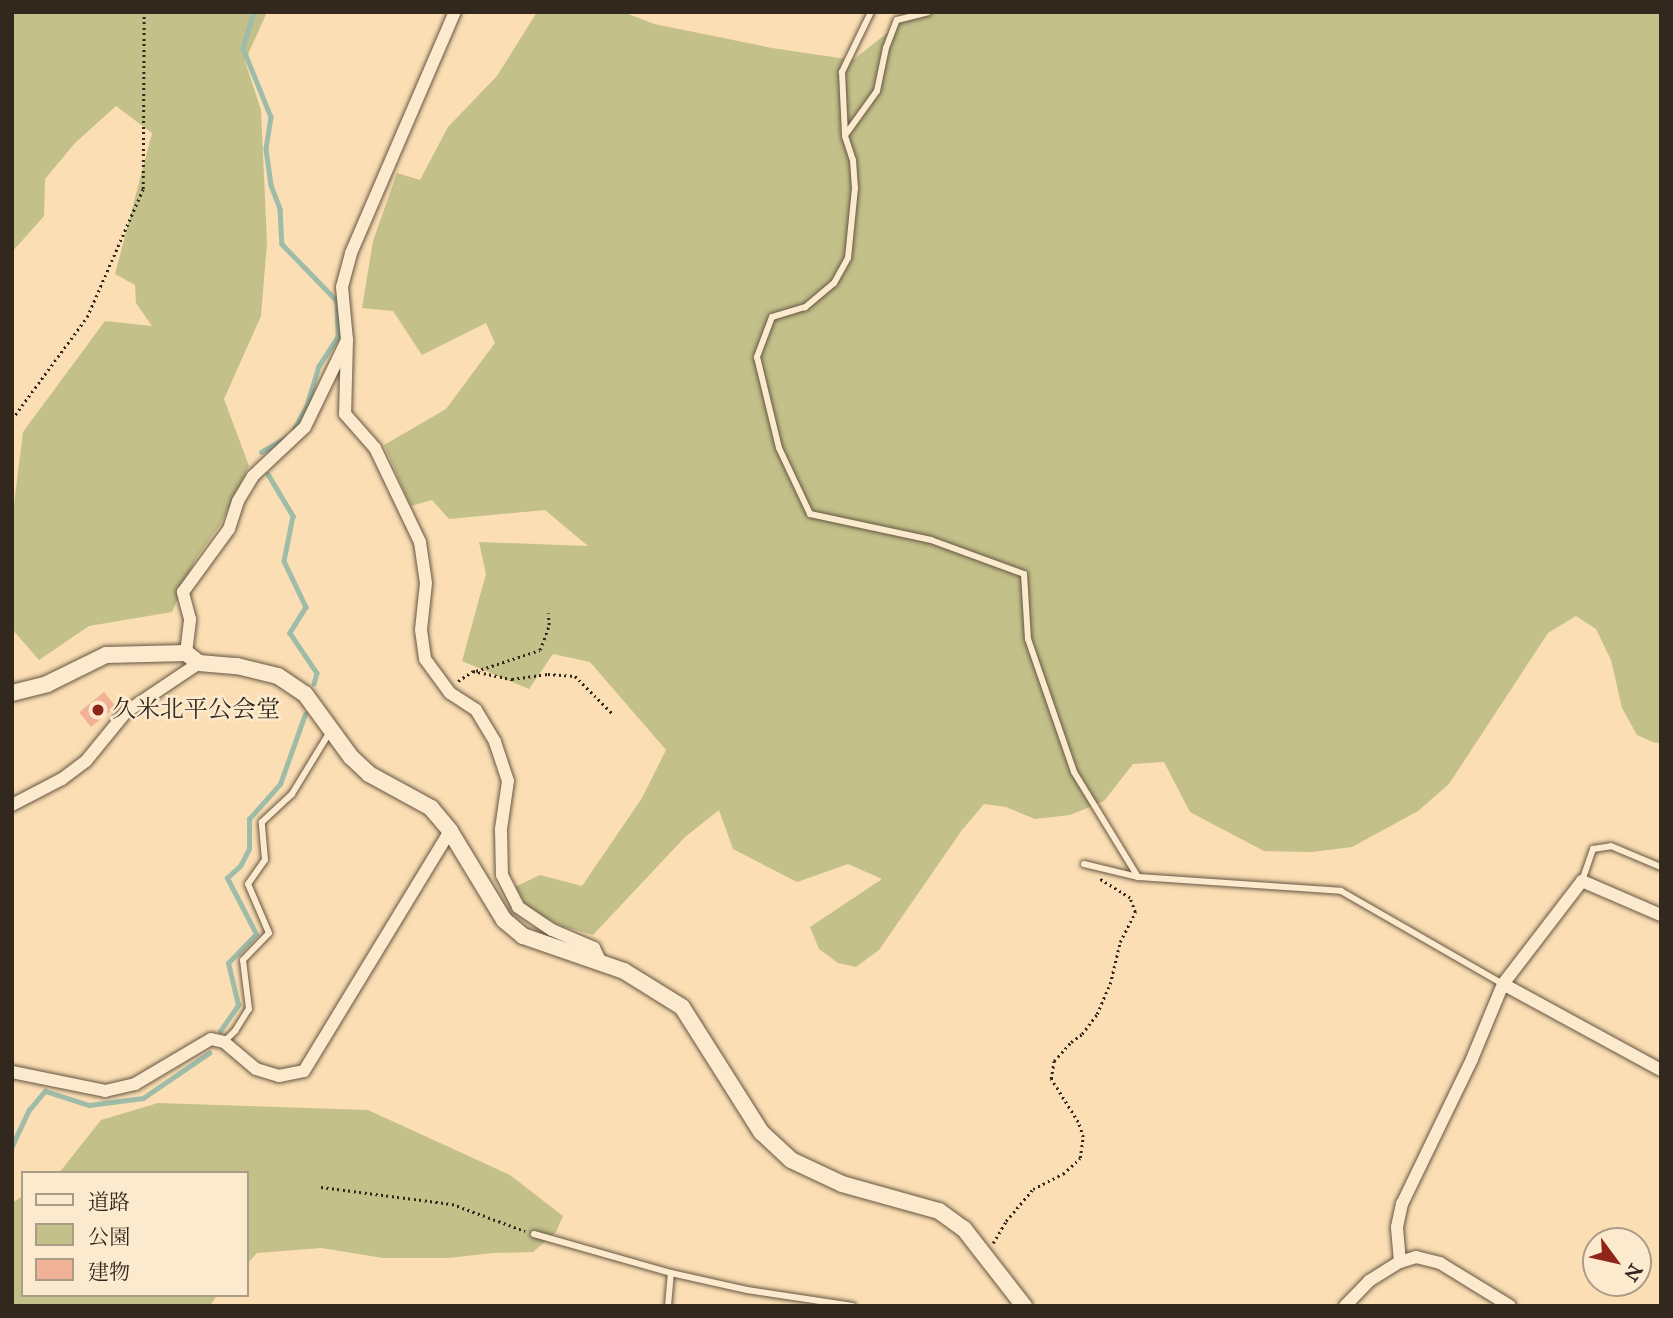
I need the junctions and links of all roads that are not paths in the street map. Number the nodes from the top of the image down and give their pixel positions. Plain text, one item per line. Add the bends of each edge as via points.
1 (455, 12) edge
2 (871, 12) edge
3 (928, 12) edge
4 (845, 136) junction
5 (347, 340) junction
6 (193, 658) junction
7 (12, 692) edge
8 (332, 728) junction
9 (12, 805) edge
10 (450, 831) junction
11 (1084, 864) road end
12 (1661, 867) edge
13 (1138, 877) junction
14 (1582, 881) junction
15 (1661, 915) edge
16 (601, 963) junction
17 (1503, 984) junction
18 (224, 1042) junction
19 (1661, 1070) edge
20 (12, 1072) edge
21 (534, 1234) road end
22 (1400, 1262) junction
23 (671, 1273) junction
24 (668, 1306) edge
25 (853, 1306) edge
26 (1024, 1306) edge
27 (1345, 1306) edge
28 (1510, 1306) edge

1 - 5 street via 351,253 342,287
2 - 4 lane via 842,72
3 - 4 lane via 897,20 877,91
4 - 13 lane via 855,188 848,258 834,283 805,307 772,317 757,357 779,448 810,514 931,540 1024,574 1028,639 1074,772
5 - 6 street via 304,427 253,476 229,529 183,592
5 - 16 street via 345,414 375,448 419,542 426,583 421,629 425,659 450,693 476,710 495,743 508,781 501,828 502,875 518,907 552,930 594,948
6 - 7 street via 106,655 47,684
6 - 8 street via 278,676 305,694
6 - 9 street via 126,712 86,761
8 - 10 street via 369,774 431,808
8 - 18 lane via 292,794 262,821 265,860 247,884 269,933 243,961 249,1009
10 - 16 street via 504,920 523,936
10 - 18 street via 304,1072 279,1076 256,1069
11 - 13 lane
12 - 14 lane via 1611,846 1593,849
13 - 17 lane via 1341,891
14 - 15 street
14 - 17 street
16 - 26 street via 624,971 682,1007 761,1132 791,1160 842,1184 939,1210 964,1228
17 - 19 street
17 - 22 street via 1402,1204 1397,1227
18 - 20 street via 211,1039 135,1084 105,1091
21 - 23 lane
22 - 27 street via 1369,1281
22 - 28 street via 1416,1257 1440,1263
23 - 24 lane
23 - 25 lane

